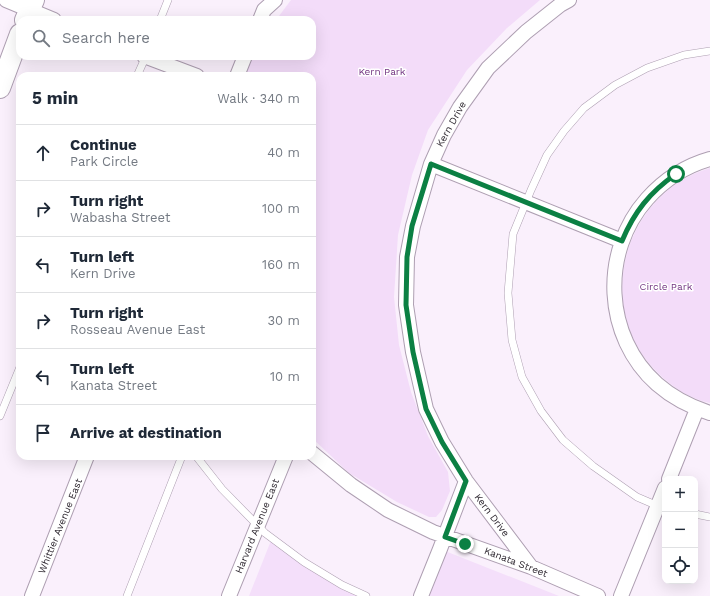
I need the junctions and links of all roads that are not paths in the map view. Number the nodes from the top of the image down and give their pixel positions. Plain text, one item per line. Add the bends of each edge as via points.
1 (6, 0) edge
2 (168, 0) edge
3 (275, 0) edge
4 (569, 0) edge
5 (30, 10) edge
6 (264, 10) edge
7 (44, 16) edge
8 (162, 16) edge
9 (16, 45) edge
10 (710, 51) edge
11 (144, 60) edge
12 (155, 60) edge
13 (243, 60) edge
14 (139, 72) edge
15 (187, 72) edge
16 (239, 72) edge
17 (0, 88) edge
18 (710, 159) edge
19 (431, 164) junction
20 (526, 203) junction
21 (622, 241) junction
22 (16, 377) edge
23 (704, 411) edge
24 (0, 416) edge
25 (316, 456) edge
26 (85, 460) edge
27 (180, 460) edge
28 (199, 460) edge
29 (284, 460) edge
30 (671, 476) edge
31 (466, 481) junction
32 (661, 507) edge
33 (698, 515) edge
34 (710, 517) edge
35 (258, 526) junction
36 (445, 537) junction
37 (531, 567) junction
38 (32, 596) edge
39 (126, 596) edge
40 (229, 596) edge
41 (366, 596) edge
42 (421, 596) edge
43 (598, 596) edge
44 (621, 596) edge

1 - 5 street
2 - 8 lane
3 - 6 street
4 - 19 street, Kern Drive via 526,32 488,68 460,107
5 - 7 street
9 - 17 street
10 - 20 lane via 684,55 647,68 615,85 584,108 547,155
11 - 14 lane
12 - 15 street
13 - 16 street
18 - 21 street via 685,168 658,187 631,221
19 - 20 street
19 - 31 street, Kern Drive via 412,226 407,257 406,305 413,352 426,409 442,442
20 - 21 street
20 - 32 lane via 513,234 508,293 512,340 522,377 541,411 563,440 593,466 637,497
21 - 23 street via 616,264 614,288 616,312 623,335 644,371 657,384 676,398
22 - 24 lane
23 - 30 street
25 - 36 street, Kanata Street via 351,485 388,510
26 - 38 street, Whittier Avenue East
27 - 39 lane
28 - 35 lane via 222,490
29 - 35 street, Harvard Avenue East
31 - 36 street
31 - 37 street, Kern Drive
32 - 44 street
33 - 34 lane
35 - 40 street, Harvard Avenue East
35 - 41 lane via 304,562
36 - 37 street, Kanata Street
36 - 42 street
37 - 43 street, Kanata Street

